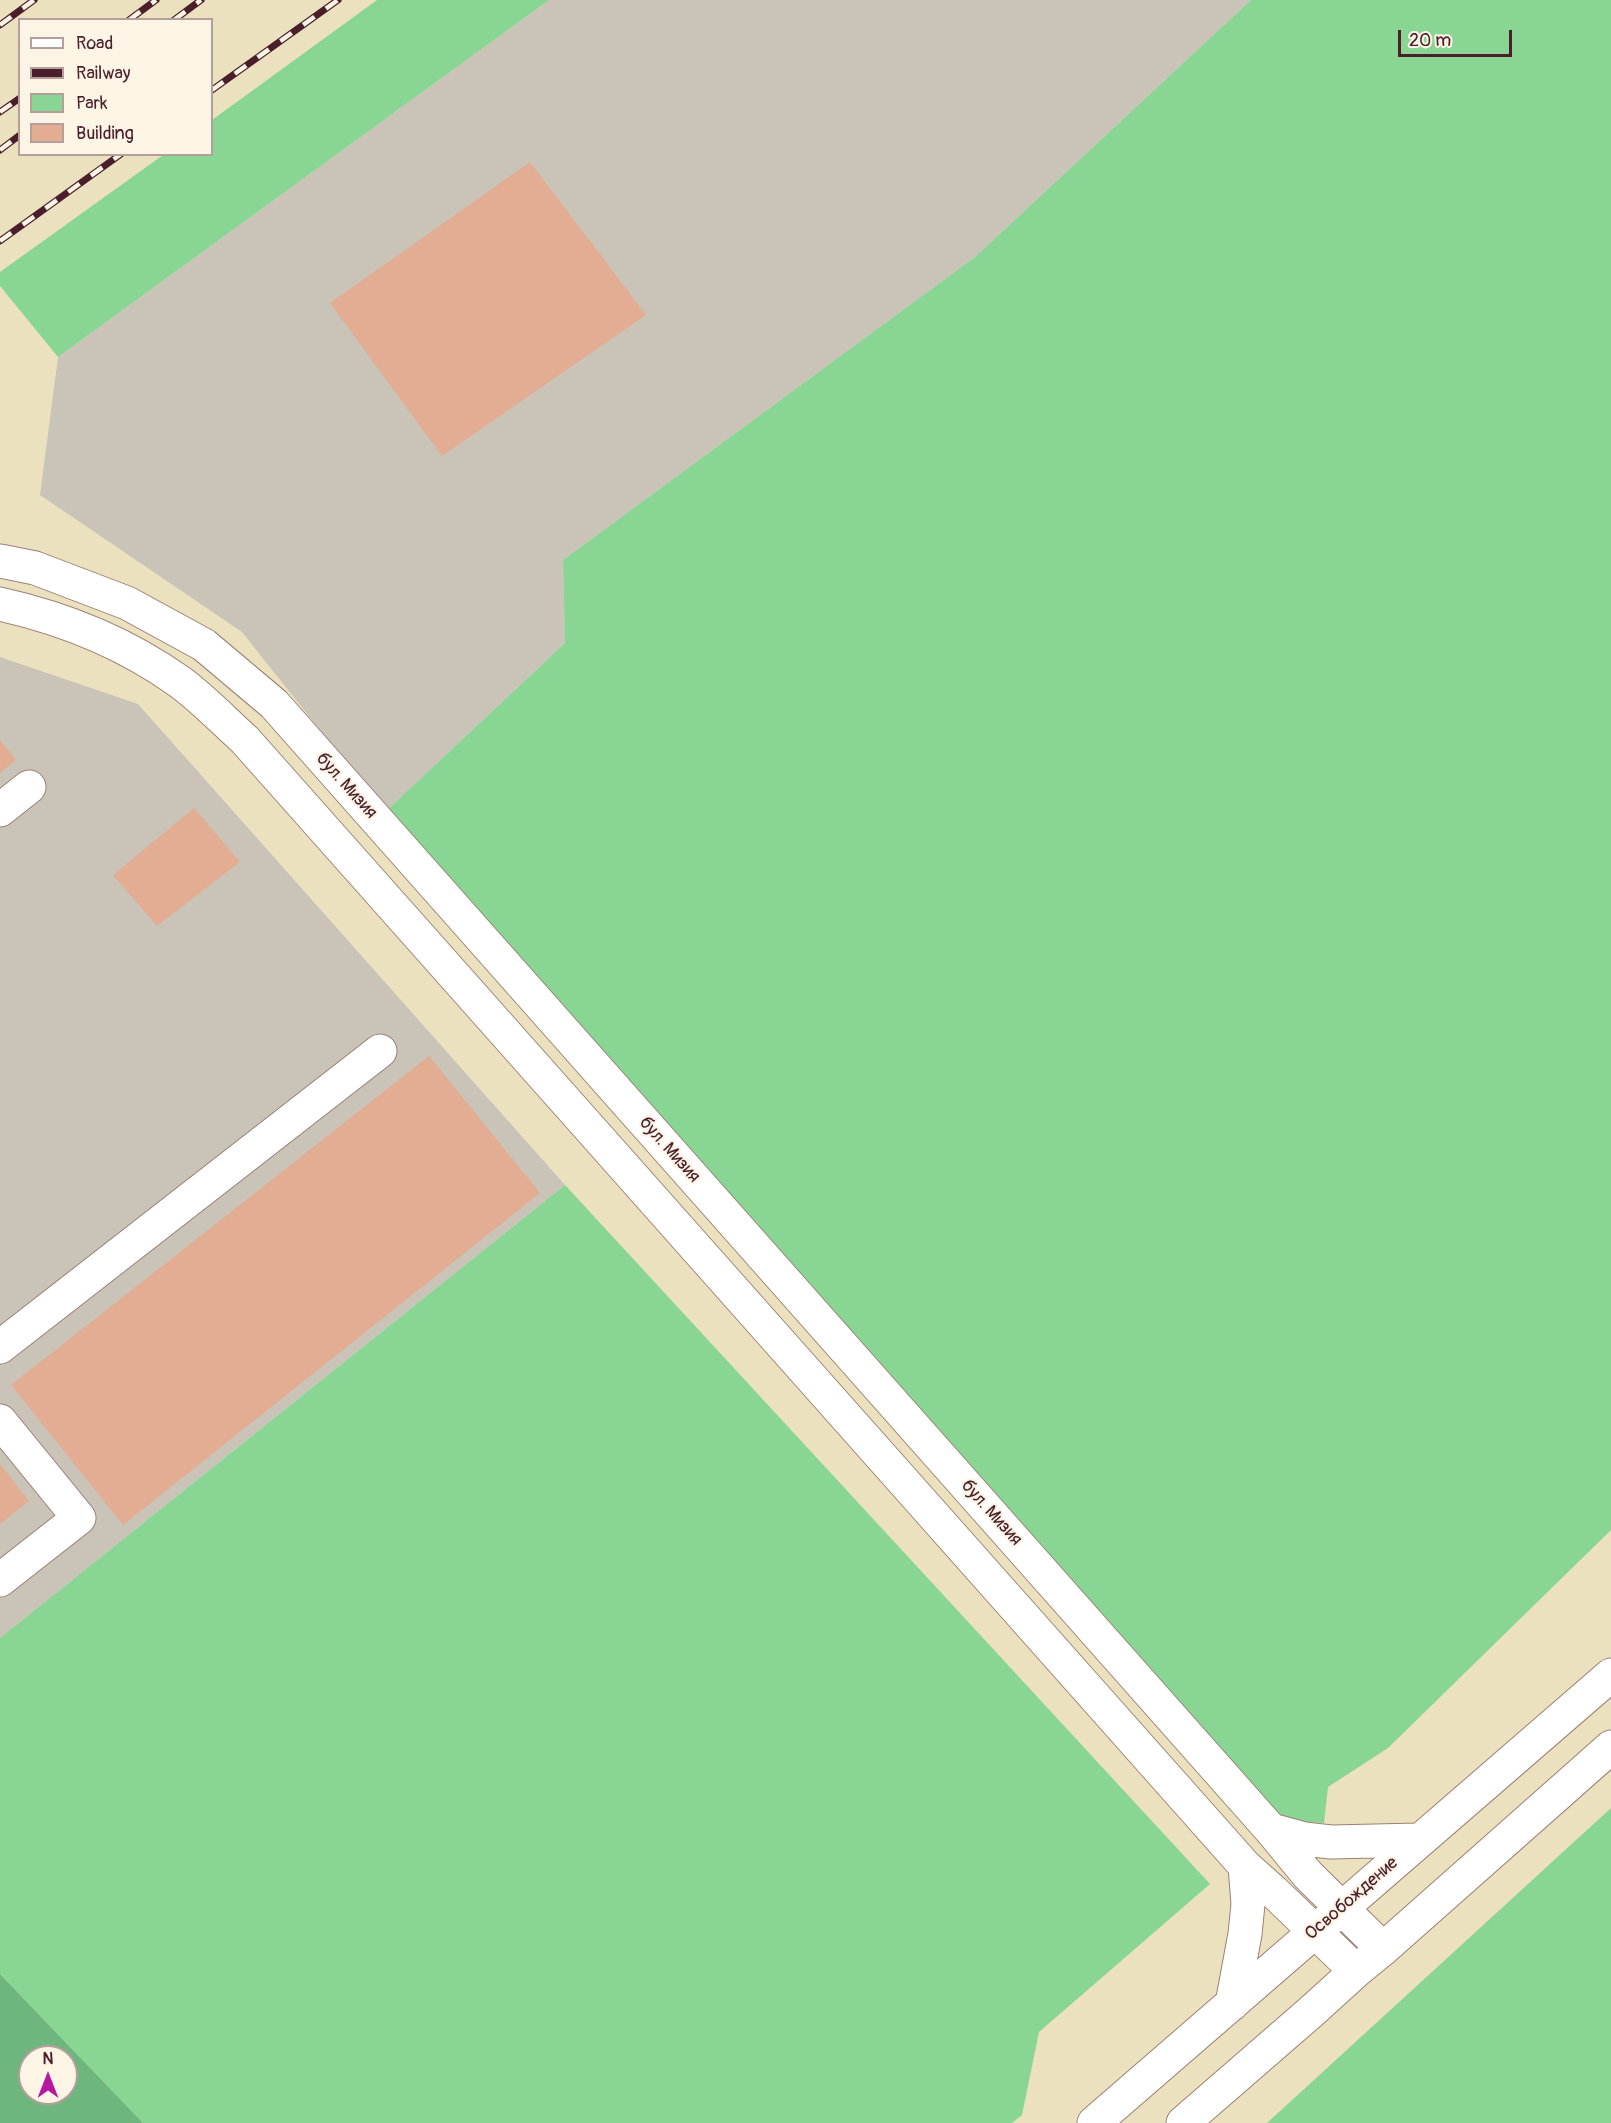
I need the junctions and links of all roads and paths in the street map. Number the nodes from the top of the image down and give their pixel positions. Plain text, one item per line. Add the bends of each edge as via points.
1 (0, 561) edge
2 (0, 604) edge
3 (28, 787) dead end
4 (0, 810) edge
5 (380, 1051) dead end
6 (0, 1347) edge
7 (0, 1421) edge
8 (0, 1580) edge
9 (1611, 1675) edge
10 (1611, 1747) edge
11 (1271, 1830) junction
12 (1419, 1840) junction
13 (1245, 1866) junction
14 (1342, 1910) junction
15 (1315, 1931) junction
16 (1383, 1949) junction
17 (1356, 1971) junction
18 (1232, 2004) junction
19 (1102, 2120) edge
20 (1183, 2123) edge

1 - 11 street, бул. Мизия via 35,568 127,603 204,645 274,705
2 - 13 street via 112,641 180,682 245,740
3 - 4 street
5 - 6 street
7 - 8 street via 79,1518
9 - 12 street, Освобождение
10 - 16 street
11 - 12 street via 1331,1842
11 - 14 street, бул. Мизия
12 - 14 street, Освобождение
13 - 15 street
13 - 18 street via 1248,1904
14 - 15 street, Освобождение
14 - 16 street, бул. Мизия
15 - 17 street
15 - 18 street, Освобождение
16 - 17 street
17 - 20 street
18 - 19 street, Освобождение

